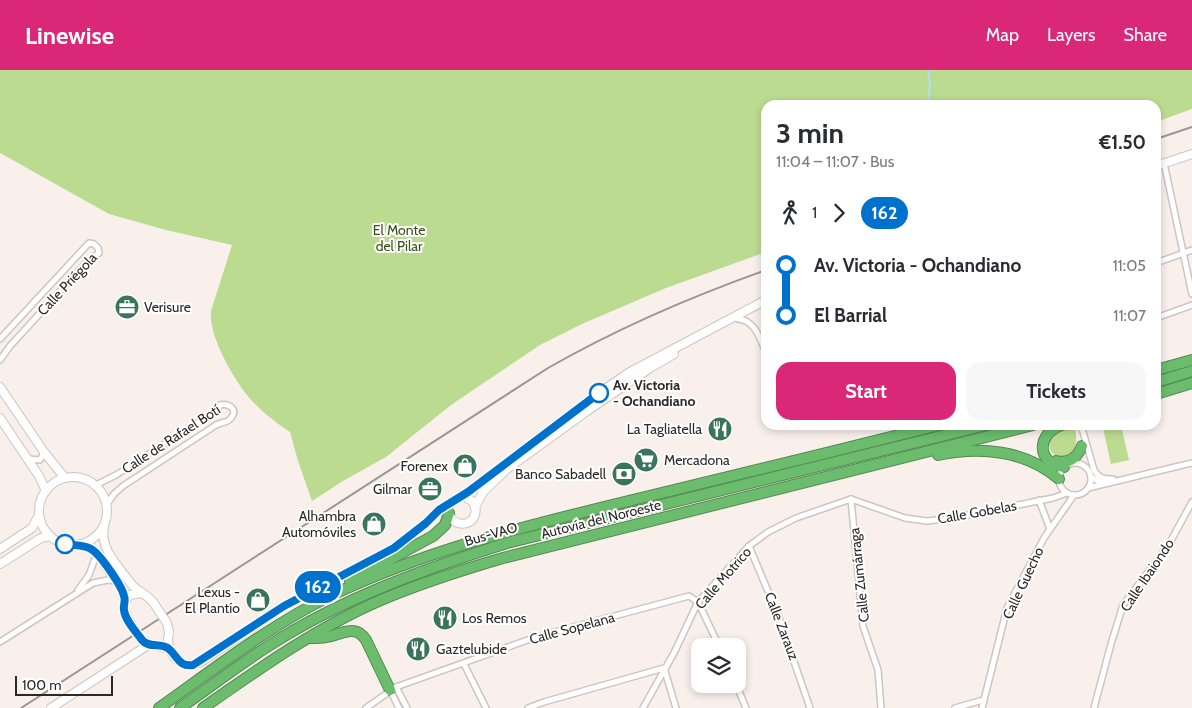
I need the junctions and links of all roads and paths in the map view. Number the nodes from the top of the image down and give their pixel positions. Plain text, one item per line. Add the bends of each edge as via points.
1 (1192, 154) edge
2 (1161, 164) edge
3 (1161, 168) edge
4 (1192, 250) edge
5 (1184, 253) junction
6 (1161, 261) edge
7 (1192, 294) edge
8 (761, 303) edge
9 (1192, 305) edge
10 (761, 308) edge
11 (1161, 316) edge
12 (738, 319) junction
13 (0, 340) edge
14 (761, 342) edge
15 (0, 360) edge
16 (1192, 360) edge
17 (1161, 369) edge
18 (1192, 371) edge
19 (1161, 380) edge
20 (1192, 383) edge
21 (0, 387) edge
22 (1161, 392) edge
23 (0, 418) edge
24 (919, 430) edge
25 (966, 430) edge
26 (1013, 430) edge
27 (1052, 430) edge
28 (1044, 442) junction
29 (1083, 443) junction
30 (44, 452) junction
31 (918, 454) junction
32 (28, 459) junction
33 (1077, 463) junction
34 (1192, 463) edge
35 (1064, 468) junction
36 (1088, 470) junction
37 (1091, 477) junction
38 (65, 478) junction
39 (1121, 480) junction
40 (1059, 482) junction
41 (1110, 482) junction
42 (96, 485) junction
43 (1088, 488) junction
44 (46, 490) junction
45 (1067, 493) junction
46 (1074, 495) junction
47 (456, 499) junction
48 (851, 499) junction
49 (1042, 499) junction
50 (1192, 502) edge
51 (107, 504) junction
52 (476, 507) junction
53 (39, 515) junction
54 (449, 516) junction
55 (426, 523) junction
56 (105, 525) junction
57 (1050, 529) junction
58 (50, 536) junction
59 (13, 540) junction
60 (80, 545) junction
61 (749, 546) junction
62 (0, 549) edge
63 (97, 553) junction
64 (0, 562) edge
65 (116, 581) junction
66 (142, 593) junction
67 (75, 595) junction
68 (330, 597) junction
69 (125, 601) junction
70 (698, 602) junction
71 (168, 635) junction
72 (309, 638) junction
73 (715, 638) edge
74 (0, 642) edge
75 (145, 643) junction
76 (157, 646) junction
77 (169, 649) junction
78 (464, 664) junction
79 (664, 668) junction
80 (393, 689) junction
81 (740, 693) edge
82 (983, 700) junction
83 (51, 708) edge
84 (160, 708) edge
85 (180, 708) edge
86 (203, 708) edge
87 (366, 708) edge
88 (399, 708) edge
89 (407, 708) edge
90 (486, 708) edge
91 (528, 708) edge
92 (643, 708) edge
93 (676, 708) edge
94 (746, 708) edge
95 (810, 708) edge
96 (881, 708) edge
97 (955, 708) edge
98 (982, 708) edge
99 (1094, 708) edge

1 - 2 street
3 - 5 street
4 - 5 street
5 - 6 street
5 - 7 street
8 - 47 street via 630,372
9 - 11 street
10 - 12 street
12 - 14 street via 745,319 753,325
12 - 52 street via 650,368 535,448 486,488
13 - 15 street, Calle Priégola via 89,243 98,248 99,253 86,263
16 - 17 highway
18 - 19 highway
20 - 22 highway
21 - 30 street
23 - 32 street
24 - 68 highway, Autovía del Noroeste via 477,540 437,552
25 - 85 highway, Bus-VAO via 507,543 439,564 396,580 322,615 272,644
26 - 31 highway, Autovía del Noroeste
27 - 28 highway
28 - 29 highway via 1049,456 1060,462 1075,458
28 - 35 highway via 1044,457 1055,466
29 - 33 street via 1082,456
29 - 36 street
29 - 39 street via 1097,476
30 - 32 street via 40,460
30 - 38 street
31 - 40 highway via 930,457 983,450 1008,453 1034,463
31 - 72 highway, Autovía del Noroeste via 453,573 381,600
32 - 44 street
33 - 35 street
33 - 36 street
34 - 39 street
35 - 40 street
36 - 37 street
37 - 41 street
37 - 43 street
38 - 42 street via 81,478
38 - 44 street
39 - 41 street
40 - 45 street
40 - 49 street via 1056,493
41 - 43 street
42 - 51 street
42 - 51 street, Calle de Rafael Botí via 216,411 220,405 231,406 233,417 228,421 216,425 123,486
43 - 46 street
44 - 53 street via 41,498
45 - 46 street
45 - 49 street, Calle Gobelas
46 - 57 street, Calle Guecho
47 - 52 street via 468,498
47 - 54 street via 449,507
47 - 55 street
48 - 49 street, Calle Gobelas via 905,518 927,521
48 - 61 street, Calle Motrico via 796,518
48 - 96 street, Calle Zumárraga via 863,626 878,670
49 - 57 street
50 - 99 street, Calle Ibaiondo via 1168,546 1124,606
51 - 56 street
52 - 54 street via 473,519 466,524 457,523
53 - 58 street
53 - 59 street via 32,528
54 - 55 street
54 - 68 highway via 433,536 342,585
55 - 77 street via 394,548 284,606 196,664 180,663
56 - 60 street via 92,540
56 - 66 street via 104,543 132,585
57 - 82 street, Calle Guecho via 1007,608
58 - 60 street via 60,543
58 - 64 street
59 - 62 street
59 - 64 street via 19,548
60 - 63 street
61 - 70 street, Calle Motrico
61 - 95 street, Calle Zarauz via 778,615
63 - 65 street
63 - 67 street via 89,575
65 - 67 street via 94,583
65 - 69 street
66 - 69 street via 134,593
66 - 71 street, bridge via 148,596 167,623
67 - 74 street
68 - 84 highway, Autovía del Noroeste via 264,635
69 - 75 street, bridge via 124,613
70 - 73 street
70 - 78 street, Calle Sopelana via 689,596 536,637
70 - 79 street, Calle Motrico
71 - 76 street via 165,642
71 - 77 street
72 - 80 highway via 328,637 344,631 357,632 366,640
72 - 86 highway, Autovía del Noroeste
75 - 76 street
75 - 83 street
76 - 77 street
78 - 80 street, Calle Sopelana
78 - 90 street
79 - 91 street
79 - 92 street, Calle Motrico
79 - 93 street
80 - 87 street, Calle Sopelana
80 - 88 street
80 - 89 street
81 - 94 street
82 - 97 street
82 - 98 street, Calle Guecho

